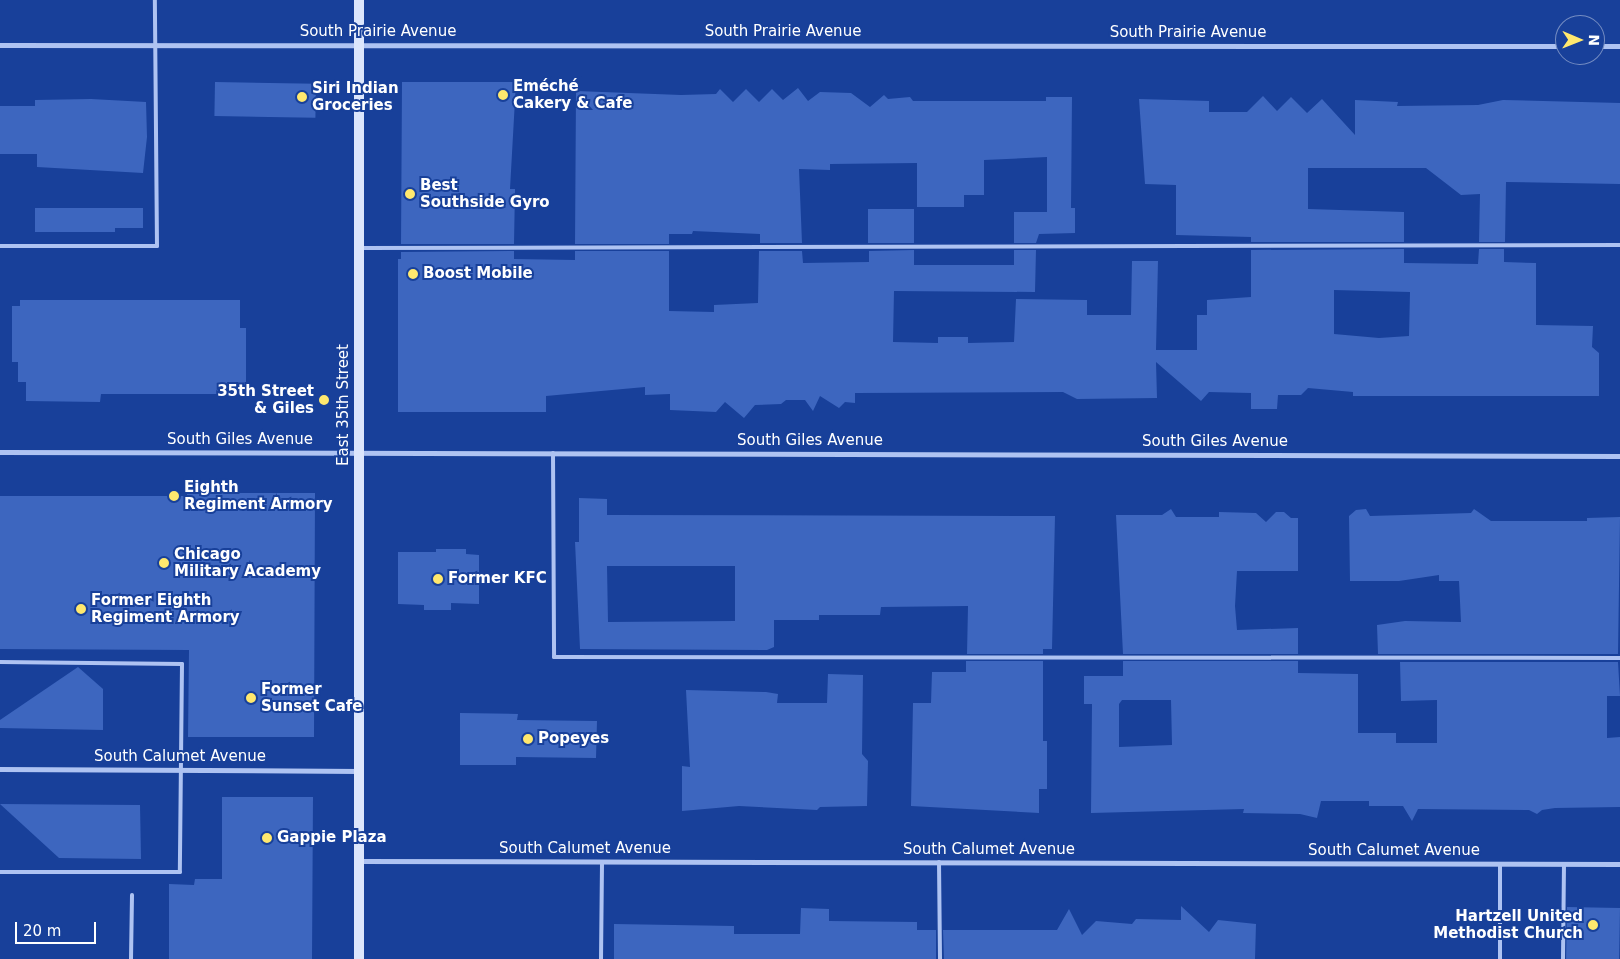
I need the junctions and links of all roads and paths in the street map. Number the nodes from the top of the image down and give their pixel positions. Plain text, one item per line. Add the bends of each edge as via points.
1 (155, 0) edge
2 (359, 0) edge
3 (359, 44) junction
4 (0, 45) edge
5 (156, 45) junction
6 (1555, 46) edge
7 (1605, 46) edge
8 (1620, 46) edge
9 (1620, 244) edge
10 (0, 246) edge
11 (359, 248) junction
12 (0, 452) edge
13 (359, 453) junction
14 (553, 453) junction
15 (1620, 456) edge
16 (1620, 658) edge
17 (0, 662) edge
18 (0, 769) edge
19 (181, 770) junction
20 (359, 771) junction
21 (359, 861) junction
22 (602, 862) junction
23 (939, 862) junction
24 (1500, 864) junction
25 (1564, 864) junction
26 (1620, 864) edge
27 (0, 872) edge
28 (132, 895) dead end
29 (131, 959) edge
30 (359, 959) edge
31 (601, 959) edge
32 (940, 959) edge
33 (1500, 959) edge
34 (1563, 959) edge

1 - 5 lane
2 - 3 main road, East 35th Street
3 - 5 street, South Prairie Avenue
3 - 6 street, South Prairie Avenue
3 - 11 main road, East 35th Street
4 - 5 street, South Prairie Avenue
5 - 10 lane via 157,246
7 - 8 street
9 - 11 lane
11 - 13 main road, East 35th Street
12 - 13 street, South Giles Avenue
13 - 14 street, South Giles Avenue
13 - 20 main road, East 35th Street
14 - 15 street, South Giles Avenue
14 - 16 lane via 554,657
17 - 19 lane via 182,664
18 - 19 street, South Calumet Avenue
19 - 20 street, South Calumet Avenue
19 - 27 lane via 180,872
20 - 21 main road, East 35th Street
21 - 22 street, South Calumet Avenue
21 - 30 main road, East 35th Street
22 - 23 street, South Calumet Avenue
22 - 31 lane
23 - 24 street, South Calumet Avenue
23 - 32 lane
24 - 25 street, South Calumet Avenue
24 - 33 lane
25 - 26 street, South Calumet Avenue
25 - 34 lane
28 - 29 lane

